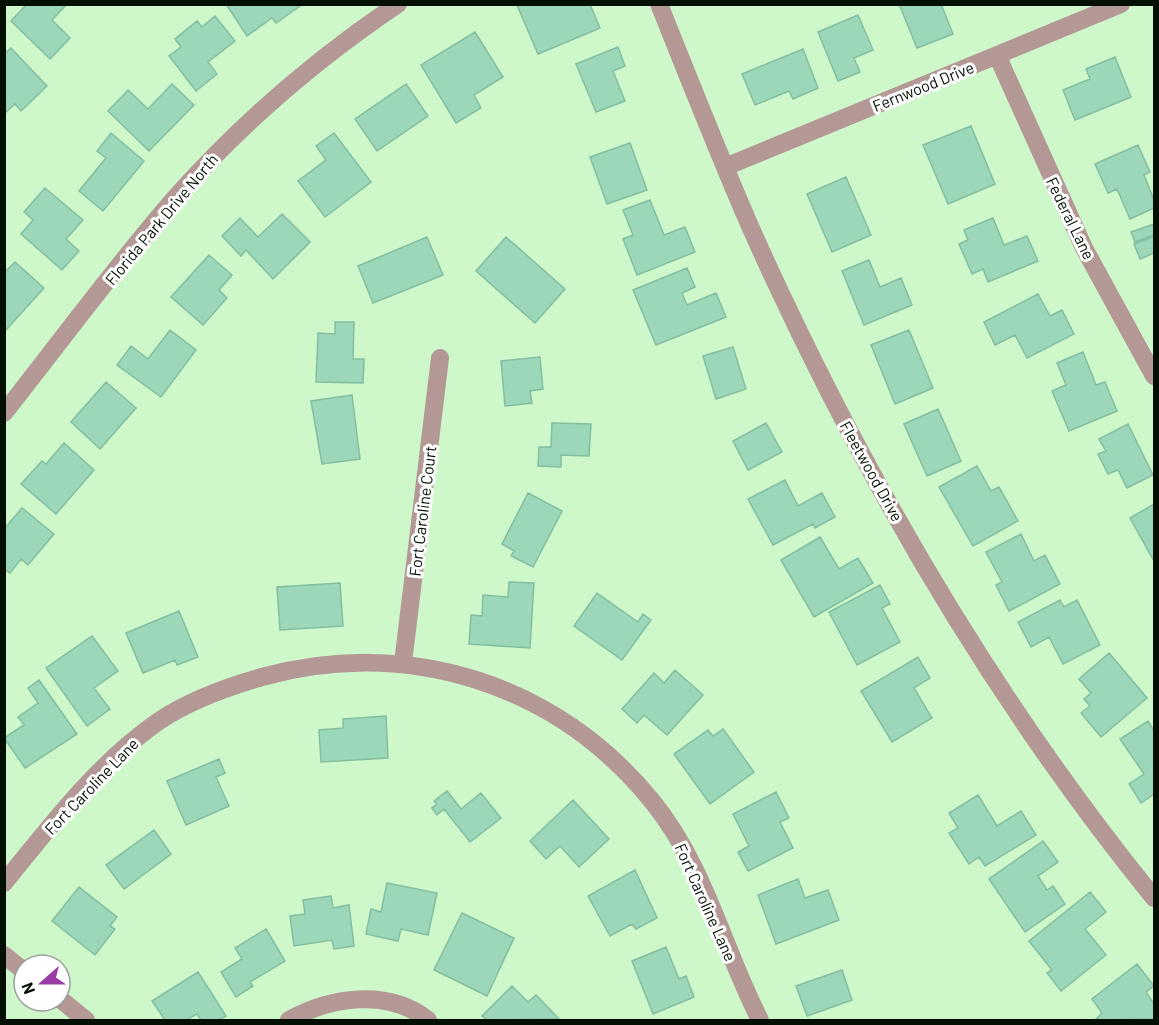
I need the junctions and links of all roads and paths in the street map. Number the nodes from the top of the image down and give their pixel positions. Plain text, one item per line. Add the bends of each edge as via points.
1 (398, 4) edge
2 (659, 4) edge
3 (1121, 4) edge
4 (997, 55) junction
5 (725, 167) junction
6 (440, 358) dead end
7 (1155, 376) edge
8 (4, 413) edge
9 (403, 663) junction
10 (4, 883) edge
11 (1155, 898) edge
12 (72, 1009) edge
13 (86, 1020) edge
14 (289, 1020) edge
15 (428, 1020) edge
16 (760, 1020) edge

1 - 8 street, Florida Park Drive North via 285,89 215,156 168,207
2 - 5 street, Fleetwood Drive
3 - 4 street, Fernwood Drive
4 - 5 street, Fernwood Drive
4 - 7 street, Federal Lane via 1084,248
5 - 11 street, Fleetwood Drive via 814,362 918,554 1011,702
6 - 9 street, Fort Caroline Court
9 - 10 street, Fort Caroline Lane via 314,665 231,687 176,711 110,762 54,820
9 - 16 street, Fort Caroline Lane via 462,675 518,696 590,739 624,771 653,802 688,855
12 - 13 street
14 - 15 street via 325,1004 358,1000 395,1004

